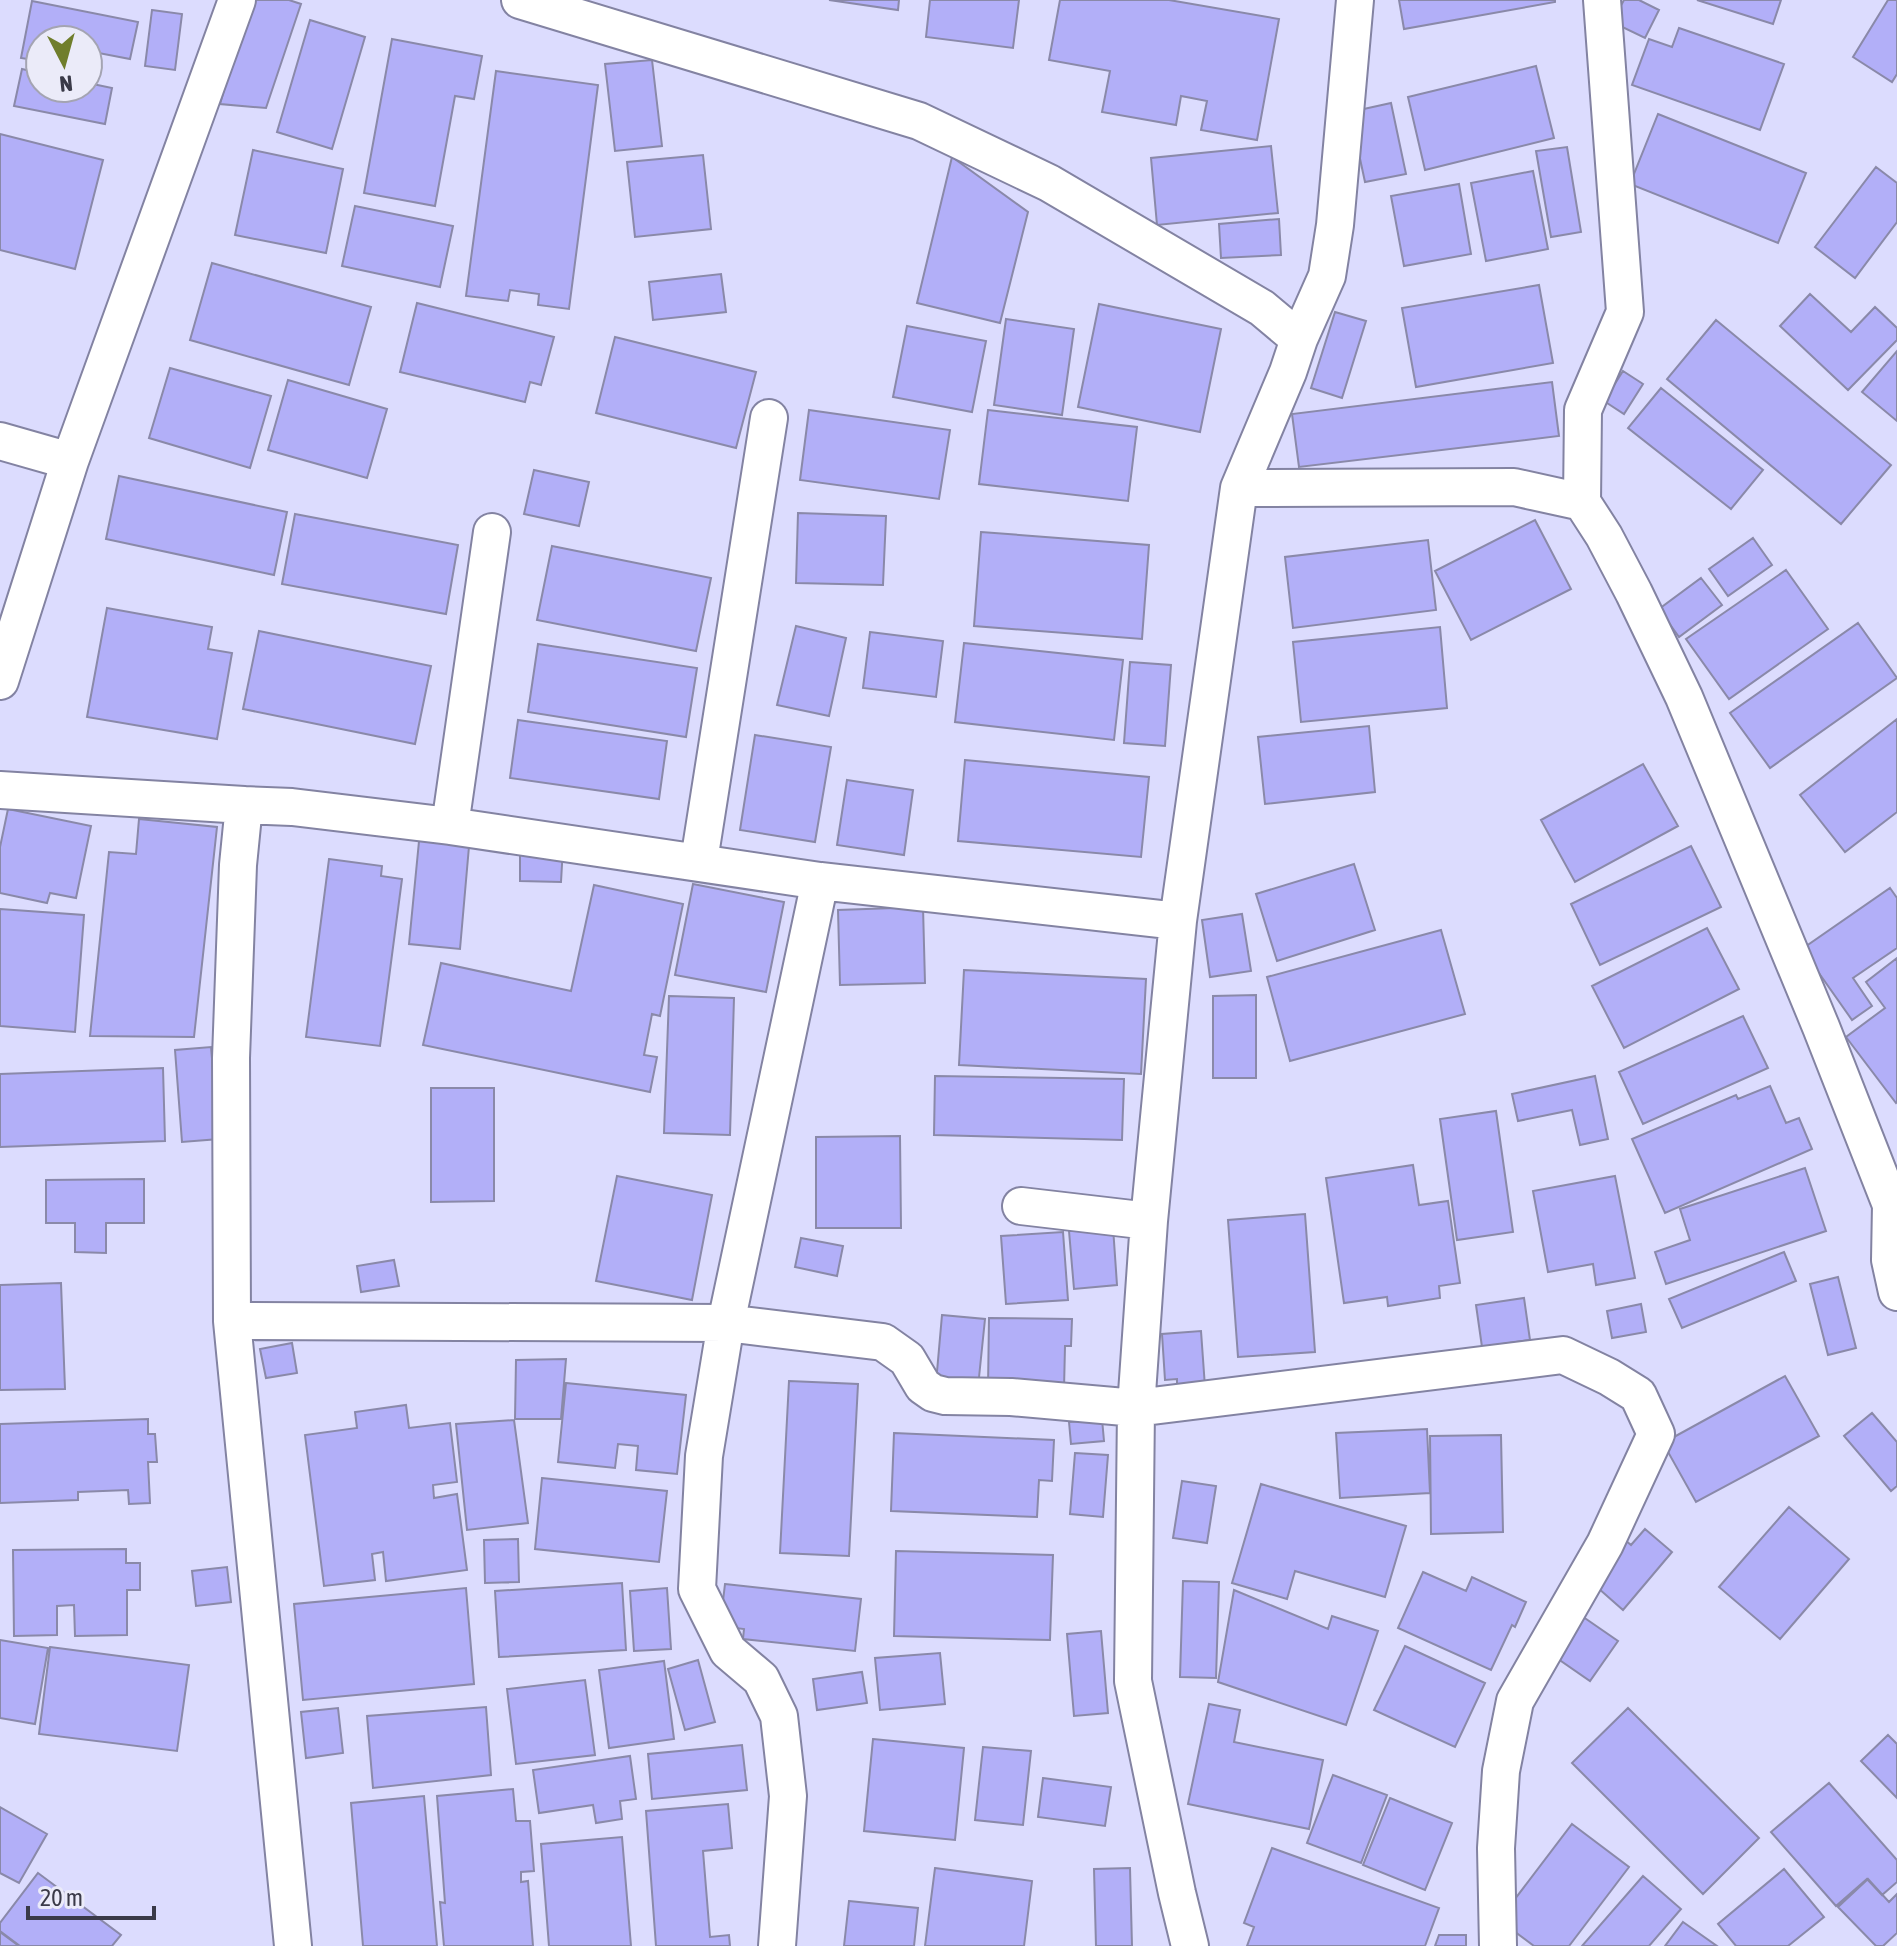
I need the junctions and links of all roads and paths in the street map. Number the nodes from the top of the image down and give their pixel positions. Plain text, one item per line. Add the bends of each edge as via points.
1 (237, 0) edge
2 (520, 0) edge
3 (1355, 0) edge
4 (1602, 0) edge
5 (1299, 339) junction
6 (769, 418) dead end
7 (0, 441) edge
8 (70, 461) junction
9 (1239, 488) junction
10 (1582, 502) junction
11 (492, 532) dead end
12 (0, 681) edge
13 (0, 790) edge
14 (244, 805) junction
15 (450, 826) junction
16 (699, 861) junction
17 (820, 881) junction
18 (1178, 921) junction
19 (1021, 1206) dead end
20 (1149, 1221) junction
21 (1897, 1292) edge
22 (232, 1321) junction
23 (726, 1323) junction
24 (1136, 1408) junction
25 (293, 1946) edge
26 (777, 1946) edge
27 (1190, 1946) edge
28 (1498, 1946) edge

1 - 8 street
2 - 5 street via 919,121 1049,183 1262,308
3 - 5 street via 1327,276
4 - 10 street via 1625,312 1583,410
5 - 9 street
6 - 16 street
7 - 8 street
8 - 12 street
9 - 10 street via 1514,487
9 - 18 street
10 - 21 street via 1684,697 1821,1027 1891,1205 1890,1260
11 - 15 street
13 - 14 street
14 - 15 street
14 - 22 street via 231,1058
15 - 16 street
16 - 17 street
17 - 18 street
17 - 23 street
18 - 20 street
19 - 20 street
20 - 24 street
22 - 23 street
22 - 25 street
23 - 24 street via 883,1342 907,1359 923,1386 945,1396
23 - 26 street via 704,1456 697,1589 728,1651 761,1679 779,1716 788,1796
24 - 27 street via 1133,1681
24 - 28 street via 1563,1355 1638,1395 1656,1434 1605,1544 1515,1701 1501,1771

